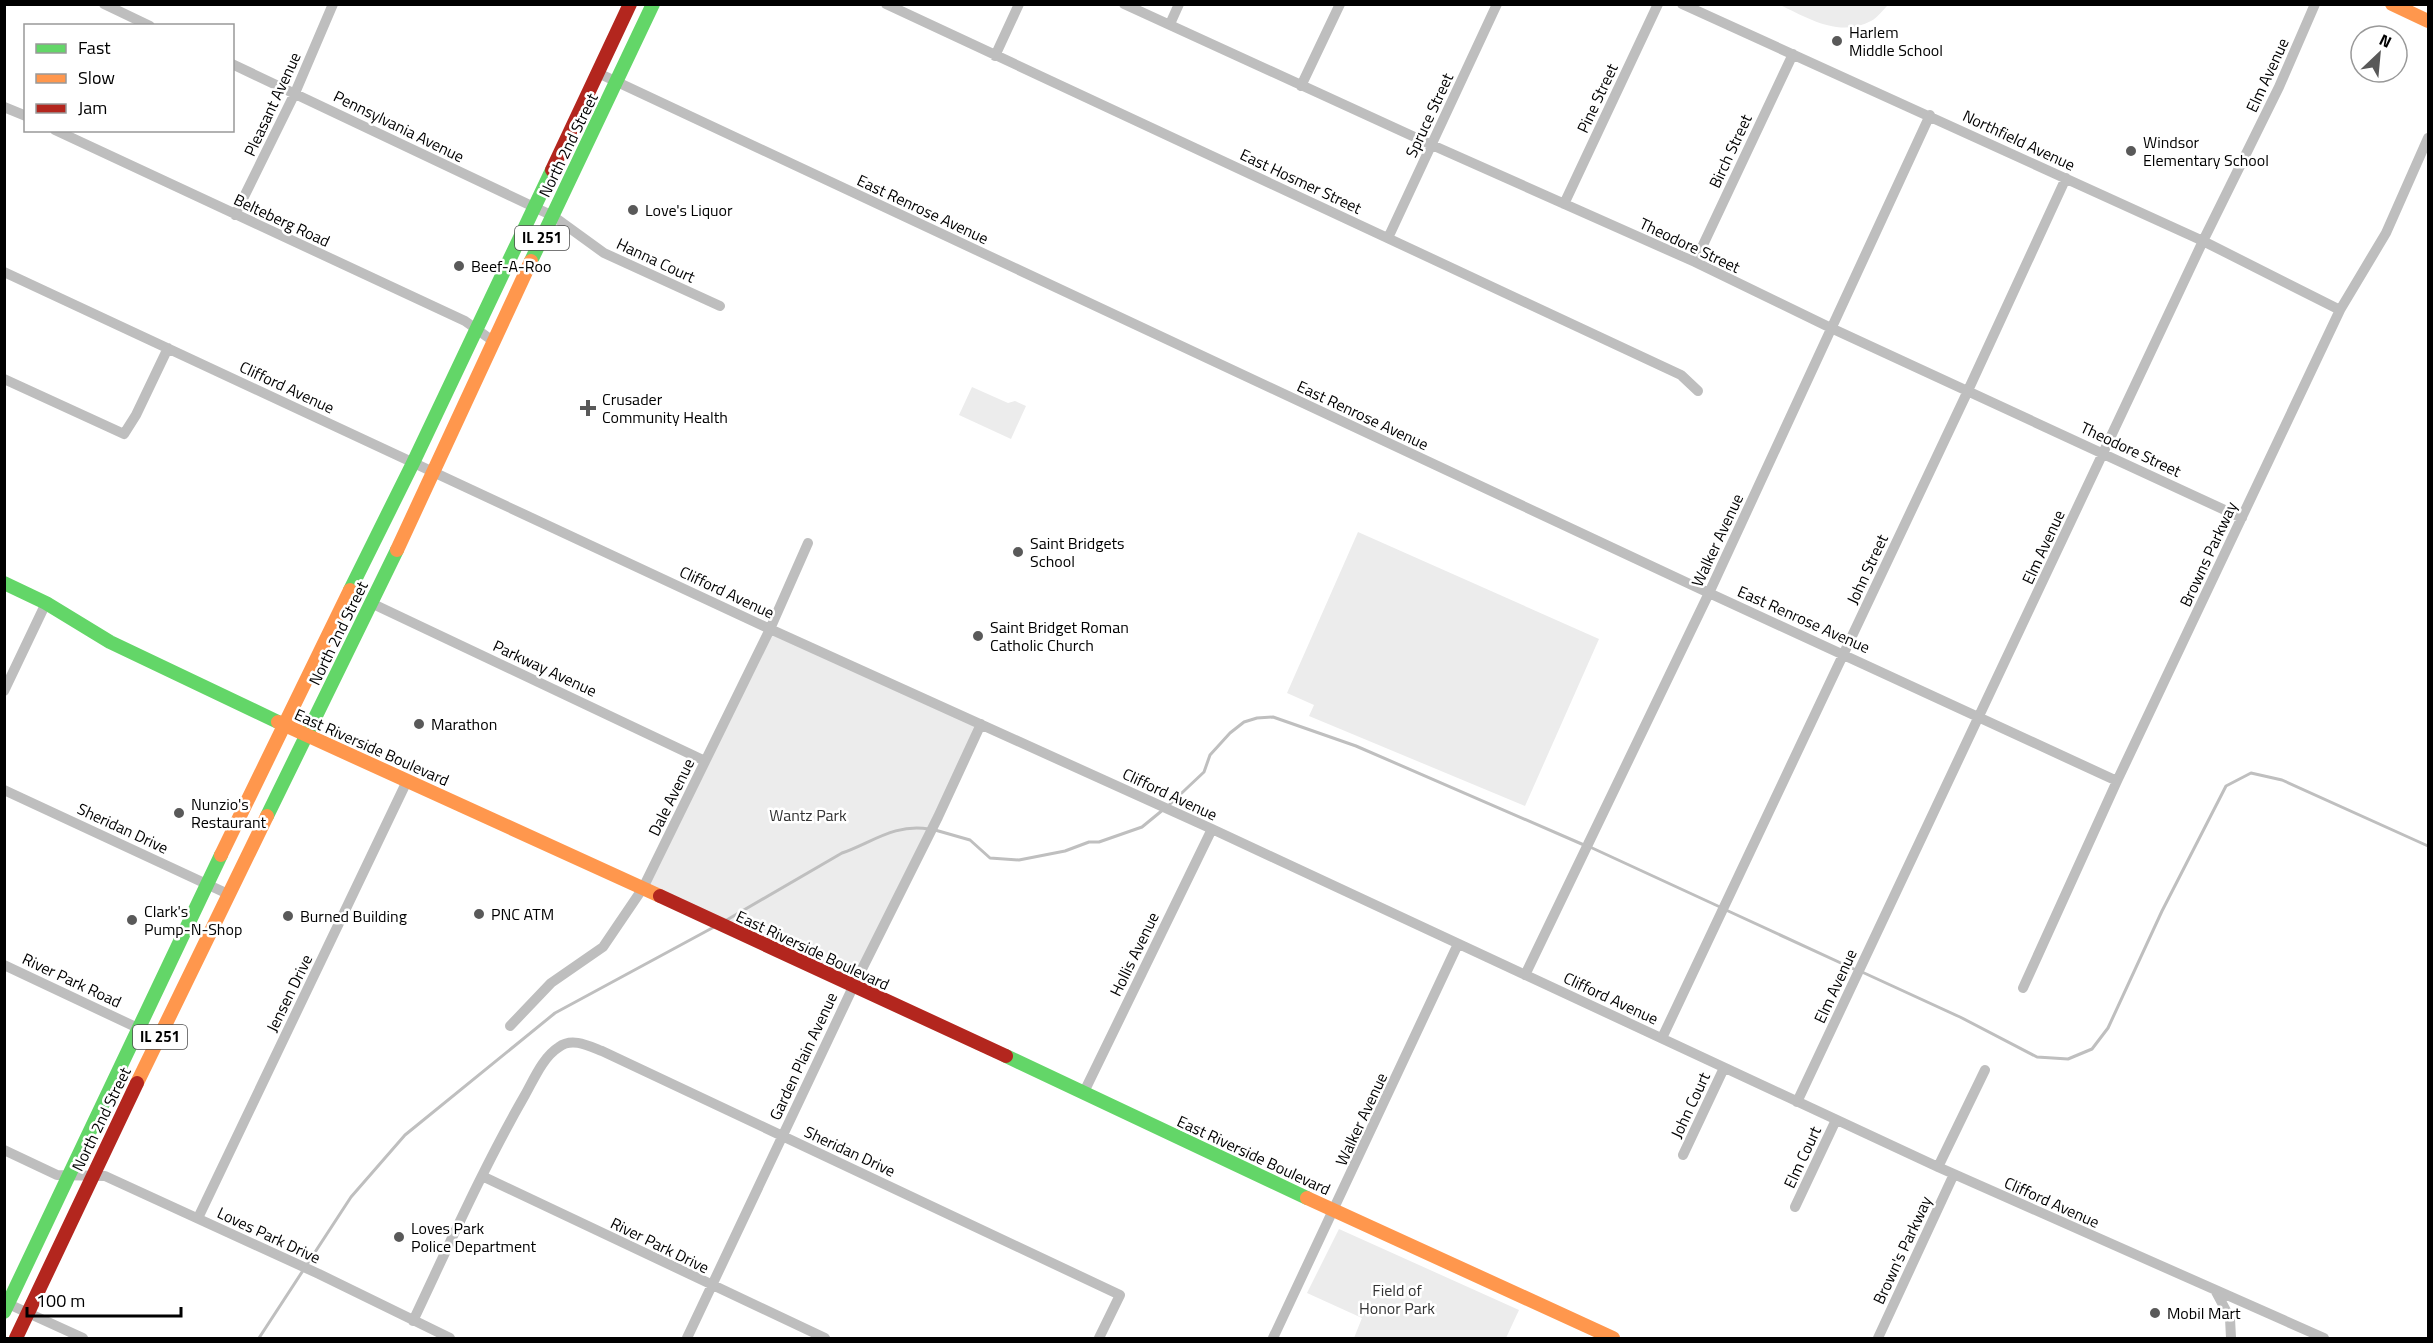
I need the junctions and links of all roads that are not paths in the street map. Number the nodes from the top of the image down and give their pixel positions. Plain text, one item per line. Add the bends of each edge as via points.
1 (104, 4) edge
2 (333, 4) edge
3 (630, 4) edge
4 (653, 4) edge
5 (886, 4) edge
6 (1019, 4) edge
7 (1124, 4) edge
8 (1179, 4) edge
9 (1340, 4) edge
10 (1497, 4) edge
11 (1658, 4) edge
12 (1682, 4) edge
13 (2315, 4) edge
14 (2392, 4) edge
15 (2428, 21) edge
16 (146, 24) edge
17 (1170, 24) junction
18 (1793, 54) junction
19 (995, 56) junction
20 (234, 65) edge
21 (598, 73) junction
22 (617, 82) junction
23 (1301, 86) junction
24 (295, 93) junction
25 (4, 106) edge
26 (24, 115) edge
27 (1930, 115) junction
28 (60, 132) edge
29 (2428, 138) edge
30 (1432, 145) junction
31 (2066, 178) junction
32 (1564, 204) junction
33 (534, 207) junction
34 (235, 215) junction
35 (552, 216) junction
36 (1388, 238) junction
37 (2203, 241) junction
38 (1695, 262) junction
39 (4, 272) edge
40 (720, 306) dead end
41 (2340, 310) junction
42 (1831, 328) junction
43 (475, 329) junction
44 (493, 341) junction
45 (168, 348) junction
46 (4, 379) edge
47 (1698, 391) dead end
48 (1967, 391) junction
49 (2103, 453) junction
50 (412, 463) junction
51 (434, 472) junction
52 (2241, 518) junction
53 (808, 543) dead end
54 (369, 552) junction
55 (391, 562) junction
56 (4, 583) edge
57 (1709, 593) junction
58 (46, 603) junction
59 (371, 603) junction
60 (770, 629) junction
61 (1844, 653) junction
62 (4, 691) edge
63 (1980, 716) junction
64 (981, 724) junction
65 (283, 725) junction
66 (307, 736) junction
67 (705, 761) junction
68 (407, 781) junction
69 (2117, 781) junction
70 (4, 790) edge
71 (1212, 830) junction
72 (208, 885) junction
73 (643, 888) junction
74 (228, 894) junction
75 (1458, 944) junction
76 (4, 965) edge
77 (1525, 975) junction
78 (853, 987) junction
79 (2023, 988) dead end
80 (510, 1026) dead end
81 (141, 1029) junction
82 (159, 1038) junction
83 (1662, 1038) junction
84 (1724, 1068) junction
85 (1984, 1070) dead end
86 (1084, 1092) junction
87 (1797, 1102) junction
88 (1836, 1120) junction
89 (782, 1136) junction
90 (4, 1150) edge
91 (1683, 1155) dead end
92 (1938, 1167) junction
93 (72, 1174) junction
94 (1954, 1174) junction
95 (92, 1175) junction
96 (482, 1176) junction
97 (1795, 1207) dead end
98 (1334, 1211) junction
99 (198, 1218) junction
100 (713, 1287) junction
101 (2215, 1289) junction
102 (6, 1306) edge
103 (28, 1312) junction
104 (413, 1321) junction
105 (433, 1335) edge
106 (16, 1338) edge
107 (83, 1338) edge
108 (450, 1338) edge
109 (687, 1338) edge
110 (825, 1338) edge
111 (1099, 1338) edge
112 (1273, 1338) edge
113 (1613, 1338) edge
114 (1878, 1338) edge
115 (2231, 1338) edge
116 (2324, 1338) edge

1 - 16 street
2 - 24 street, Pleasant Avenue
3 - 21 main road, North 2nd Street / IL 251
4 - 22 main road, North 2nd Street / IL 251
5 - 19 street, East Hosmer Street
6 - 19 street
7 - 17 street, Theodore Street
8 - 17 street
9 - 23 street
10 - 30 street, Spruce Street
11 - 32 street, Pine Street
12 - 18 street, Northfield Avenue
13 - 37 street, Elm Avenue
14 - 15 main road
17 - 23 street, Theodore Street
18 - 27 street, Northfield Avenue
18 - 38 street, Birch Street
19 - 36 street, East Hosmer Street
20 - 24 street, Pennsylvania Avenue
21 - 22 street, East Renrose Avenue
21 - 33 main road, North 2nd Street / IL 251
22 - 35 main road, North 2nd Street / IL 251
22 - 57 street, East Renrose Avenue
23 - 30 street, Theodore Street
24 - 33 street, Pennsylvania Avenue
24 - 34 street, Pleasant Avenue
25 - 26 street
27 - 31 street, Northfield Avenue
27 - 42 street, Walker Avenue
28 - 34 street, Belteberg Road
29 - 41 street, Browns Parkway via 2386,233
30 - 32 street, Theodore Street
30 - 36 street, Spruce Street
31 - 37 street, Northfield Avenue
31 - 48 street, John Street
32 - 38 street, Theodore Street
33 - 35 street, Pennsylvania Avenue
33 - 43 main road, North 2nd Street / IL 251
34 - 43 street, Belteberg Road
35 - 40 street, Hanna Court via 604,253
35 - 44 main road, North 2nd Street / IL 251
36 - 47 street, East Hosmer Street via 1682,375
37 - 41 street, Northfield Avenue
37 - 49 street, Elm Avenue
38 - 42 street, Theodore Street
39 - 45 street, Clifford Avenue
41 - 52 street, Browns Parkway
42 - 48 street, Theodore Street
42 - 57 street, Walker Avenue
43 - 44 street, Belteberg Road
43 - 50 main road, North 2nd Street / IL 251
44 - 51 main road, North 2nd Street / IL 251
45 - 46 street via 124,435
45 - 50 street, Clifford Avenue
48 - 49 street, Theodore Street
48 - 61 street, John Street
49 - 52 street, Theodore Street
49 - 63 street, Elm Avenue
50 - 51 street, Clifford Avenue
50 - 54 main road, North 2nd Street / IL 251
51 - 55 main road, North 2nd Street / IL 251
51 - 60 street, Clifford Avenue
52 - 69 street, Browns Parkway
53 - 60 street, Dale Avenue
54 - 55 main road
54 - 65 main road, North 2nd Street / IL 251
55 - 59 main road, North 2nd Street / IL 251
56 - 58 main road, East Riverside Boulevard
57 - 61 street, East Renrose Avenue
57 - 77 street, Walker Avenue
58 - 62 street
58 - 65 main road, East Riverside Boulevard via 110,642
59 - 66 main road, North 2nd Street / IL 251
59 - 67 street, Parkway Avenue
60 - 64 street, Clifford Avenue
60 - 67 street, Dale Avenue
61 - 63 street, East Renrose Avenue
61 - 83 street, John Street
63 - 69 street, East Renrose Avenue
63 - 87 street, Elm Avenue
64 - 71 street, Clifford Avenue
64 - 78 street, Garden Plain Avenue
65 - 66 main road, East Riverside Boulevard
65 - 72 main road, North 2nd Street / IL 251
66 - 68 main road, East Riverside Boulevard
66 - 74 main road, North 2nd Street / IL 251
67 - 73 street, Dale Avenue
68 - 73 main road, East Riverside Boulevard
68 - 99 street, Jensen Drive
69 - 79 street, Browns Parkway
70 - 72 street, Sheridan Drive
71 - 75 street, Clifford Avenue
71 - 86 street, Hollis Avenue
72 - 74 street, Sheridan Drive
72 - 81 main road, North 2nd Street / IL 251
73 - 78 main road, East Riverside Boulevard
73 - 80 street, Dale Avenue via 603,947 551,983
74 - 82 main road, North 2nd Street / IL 251
75 - 77 street, Clifford Avenue
75 - 98 street, Walker Avenue
76 - 81 street, River Park Road
77 - 83 street, Clifford Avenue
78 - 86 main road, East Riverside Boulevard
78 - 89 street, Garden Plain Avenue
81 - 82 street, River Park Road
81 - 93 main road, North 2nd Street / IL 251
82 - 95 main road, North 2nd Street / IL 251
83 - 84 street, Clifford Avenue
84 - 87 street, Clifford Avenue
84 - 91 street, John Court
85 - 92 street
86 - 98 main road, East Riverside Boulevard
87 - 88 street, Clifford Avenue
88 - 92 street, Clifford Avenue
88 - 97 street, Elm Court
89 - 96 street, Sheridan Drive via 602,1051 579,1043 564,1044 542,1066
89 - 100 street, Garden Plain Avenue
89 - 111 street, Sheridan Drive via 1120,1295
90 - 93 street, Loves Park Drive via 57,1175
92 - 94 street, Clifford Avenue
93 - 95 street, Loves Park Drive
93 - 102 main road, North 2nd Street / IL 251
94 - 101 street, Clifford Avenue
94 - 114 street, Brown's Parkway
95 - 99 street, Loves Park Drive via 105,1176
95 - 103 main road, North 2nd Street / IL 251
96 - 100 street, River Park Drive
96 - 104 street
98 - 112 street, Walker Avenue
98 - 113 main road, East Riverside Boulevard
99 - 104 street, Loves Park Drive
100 - 109 street, Garden Plain Avenue
100 - 110 street, River Park Drive
101 - 115 street via 2230,1318
101 - 116 street, Clifford Avenue
102 - 103 street
103 - 106 main road, North 2nd Street / IL 251
103 - 107 street
104 - 105 street, Loves Park Drive
105 - 108 street, Loves Park Drive

